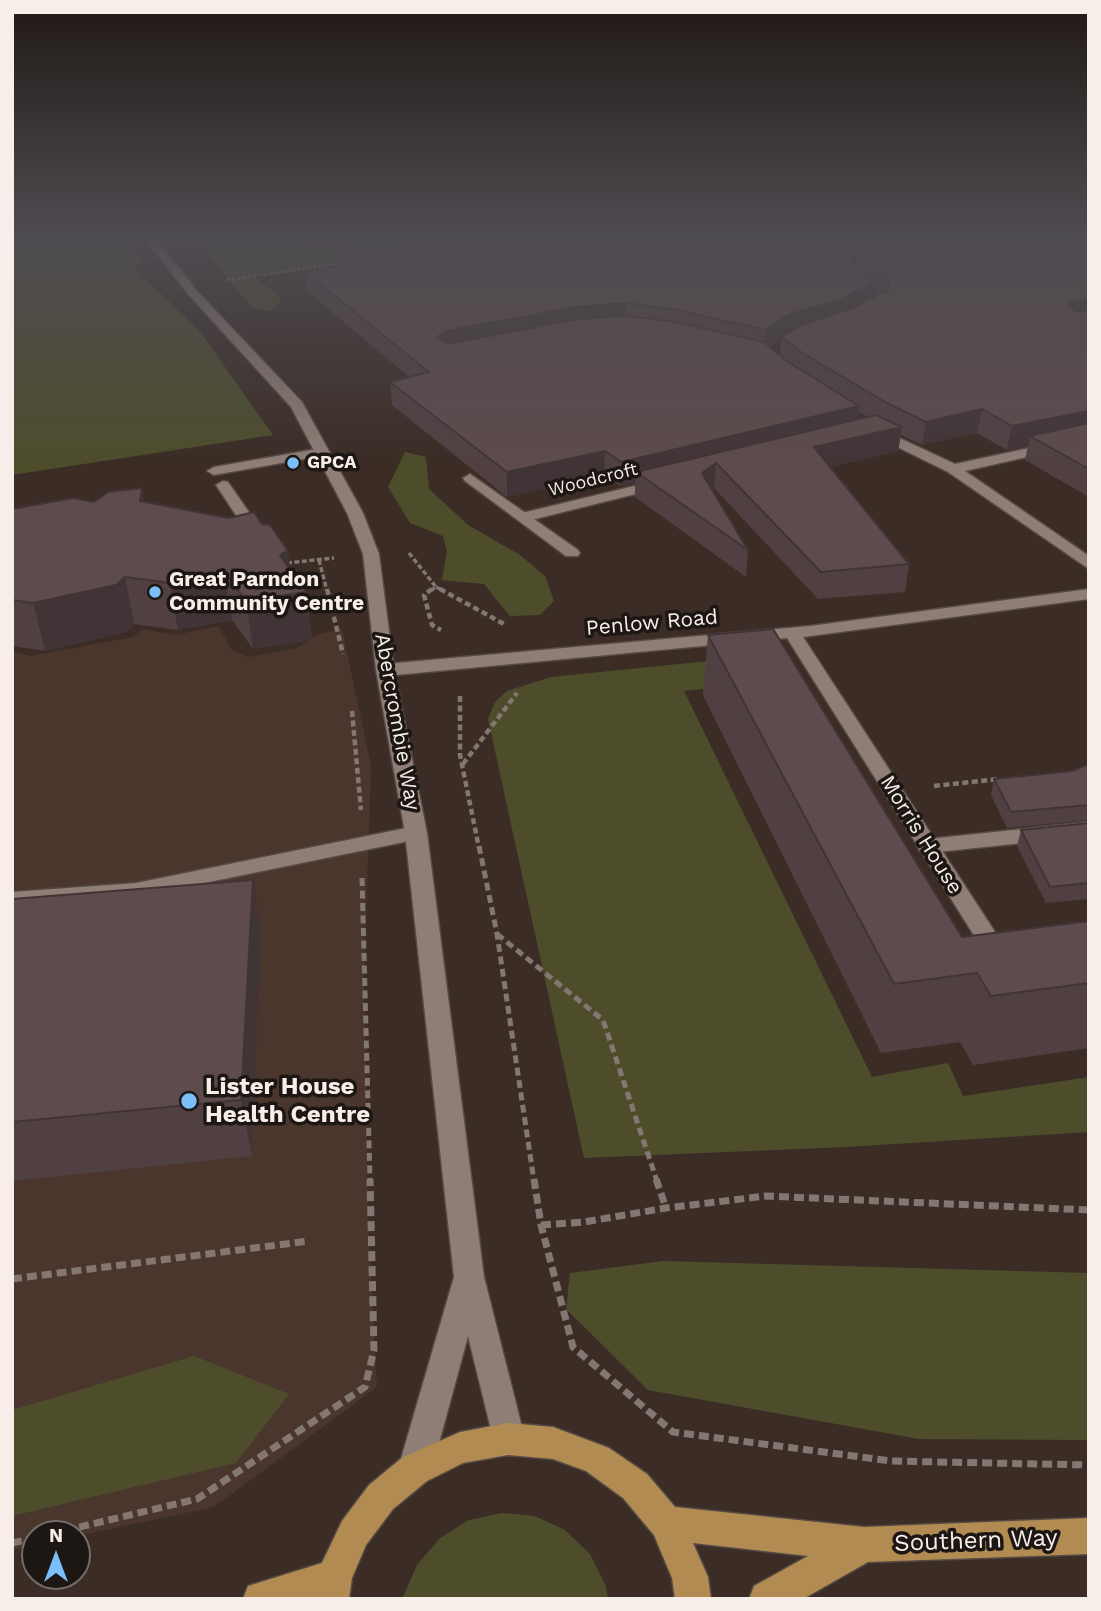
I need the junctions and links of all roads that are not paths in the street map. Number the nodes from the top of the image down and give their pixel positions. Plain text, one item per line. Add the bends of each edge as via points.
1 (212, 313) edge
2 (868, 430) edge
3 (1089, 439) edge
4 (322, 452) junction
5 (953, 469) junction
6 (470, 478) dead end
7 (672, 481) edge
8 (523, 517) junction
9 (269, 553) edge
10 (572, 553) dead end
11 (1089, 564) edge
12 (1089, 594) edge
13 (792, 633) junction
14 (384, 670) junction
15 (1089, 829) edge
16 (416, 833) junction
17 (928, 846) junction
18 (12, 898) edge
19 (1016, 962) edge
20 (469, 1277) junction
21 (508, 1439) junction
22 (415, 1469) junction
23 (666, 1523) junction
24 (1089, 1536) edge
25 (864, 1545) junction
26 (332, 1588) edge
27 (261, 1599) edge
28 (693, 1599) edge
29 (767, 1599) edge

1 - 4 street, Abercrombie Way via 297,405
2 - 5 street
3 - 5 street
4 - 9 street via 218,478
4 - 14 street, Abercrombie Way via 371,554
5 - 11 street
6 - 8 street
7 - 8 street, Woodcroft
8 - 10 street
12 - 13 street, Penlow Road
13 - 14 street, Penlow Road
13 - 17 street, Morris House
14 - 16 street, Abercrombie Way
15 - 17 street
16 - 18 street via 136,890
16 - 20 street, Abercrombie Way
17 - 19 street, Morris House via 1004,964
20 - 21 street, Abercrombie Way
20 - 22 street, Abercrombie Way
21 - 22 main road via 460,1448
21 - 23 main road via 553,1443 597,1459 635,1486
22 - 26 main road via 374,1506 354,1533
23 - 25 main road, Southern Way
23 - 28 main road via 690,1577
24 - 25 main road, Southern Way
25 - 29 main road, Southern Way
26 - 27 main road

